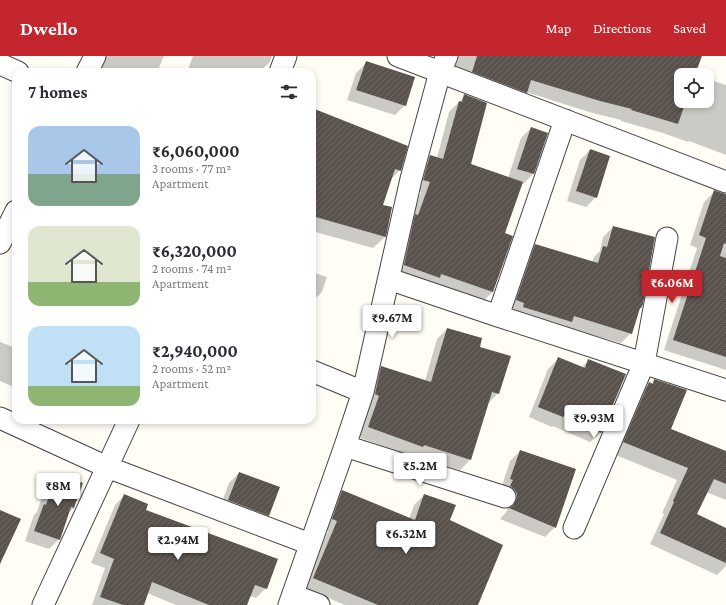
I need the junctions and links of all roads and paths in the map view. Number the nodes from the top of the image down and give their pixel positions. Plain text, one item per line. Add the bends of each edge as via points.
1 (95, 56) edge
2 (286, 56) edge
3 (398, 56) edge
4 (0, 64) edge
5 (443, 64) edge
6 (89, 68) edge
7 (282, 68) edge
8 (12, 69) edge
9 (565, 120) junction
10 (726, 182) edge
11 (12, 221) edge
12 (667, 238) dead end
13 (5, 239) edge
14 (389, 279) junction
15 (498, 316) junction
16 (644, 363) junction
17 (316, 373) edge
18 (726, 390) edge
19 (363, 392) junction
20 (0, 418) edge
21 (12, 423) edge
22 (13, 424) edge
23 (127, 424) edge
24 (345, 446) junction
25 (107, 467) junction
26 (505, 497) dead end
27 (574, 528) dead end
28 (310, 544) junction
29 (291, 600) edge
30 (43, 605) edge
31 (319, 605) edge

1 - 6 street
2 - 7 street
3 - 5 street
4 - 8 street
5 - 9 street
5 - 14 street via 411,179
9 - 10 street
9 - 15 street
11 - 13 street
12 - 16 street
14 - 15 street
14 - 19 street
15 - 16 street
16 - 18 street
16 - 27 street
17 - 19 street
19 - 24 street
20 - 21 street
22 - 25 street
23 - 25 street
24 - 26 street
24 - 28 street
25 - 28 street
25 - 30 street
28 - 29 street
29 - 31 street

